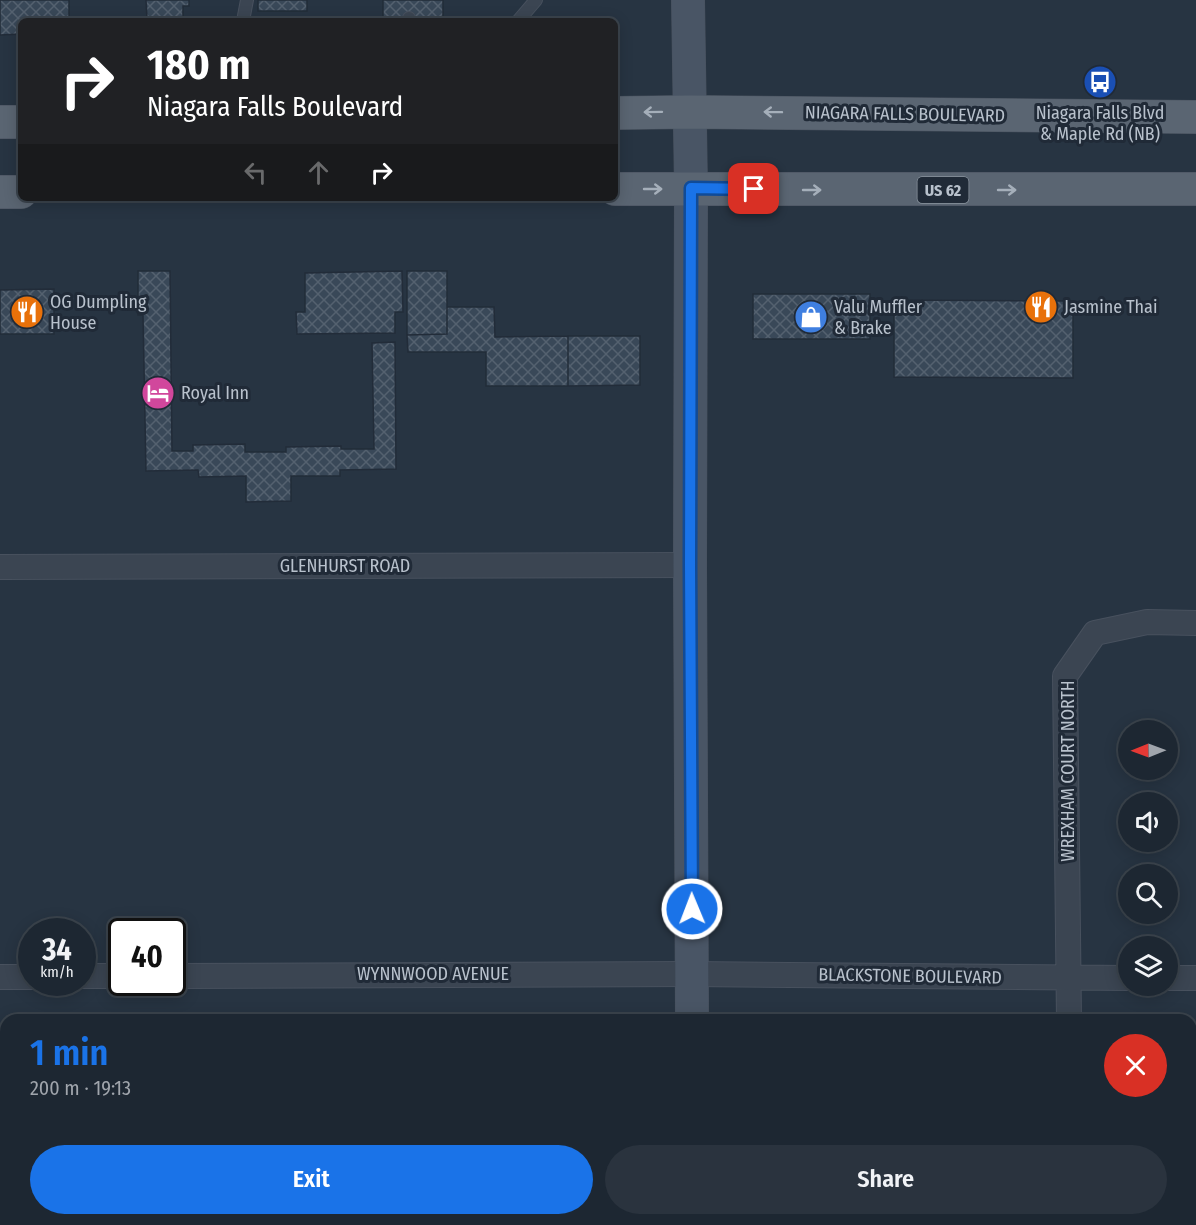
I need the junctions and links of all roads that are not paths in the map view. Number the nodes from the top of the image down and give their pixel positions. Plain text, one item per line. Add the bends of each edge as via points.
1 (247, 0) edge
2 (536, 0) edge
3 (688, 0) edge
4 (244, 18) edge
5 (521, 18) edge
6 (690, 112) junction
7 (618, 113) edge
8 (1196, 117) edge
9 (0, 122) edge
10 (18, 122) edge
11 (691, 188) junction
12 (618, 189) edge
13 (1196, 189) edge
14 (0, 192) edge
15 (18, 192) edge
16 (690, 565) junction
17 (0, 567) edge
18 (1196, 623) edge
19 (693, 974) junction
20 (186, 976) edge
21 (0, 977) edge
22 (18, 977) edge
23 (1069, 977) junction
24 (1118, 978) edge
25 (1178, 978) edge
26 (1196, 978) edge
27 (692, 1014) edge
28 (1069, 1014) edge

1 - 4 lane
2 - 5 lane
3 - 6 street
6 -> 7 main road, NIAGARA FALLS BOULEVARD
8 -> 6 main road, NIAGARA FALLS BOULEVARD
6 - 11 street
9 - 10 main road
12 -> 11 main road, US 62
11 -> 13 main road, US 62
11 - 16 street
14 - 15 main road
16 - 17 street, GLENHURST ROAD
16 - 19 street
18 - 23 street, WREXHAM COURT NORTH via 1147,622 1095,633 1065,676
19 - 20 street, WYNNWOOD AVENUE
19 - 23 street, BLACKSTONE BOULEVARD
19 - 27 street
21 - 22 street
23 - 24 street, BLACKSTONE BOULEVARD
23 - 28 street, WREXHAM COURT NORTH
25 - 26 street

